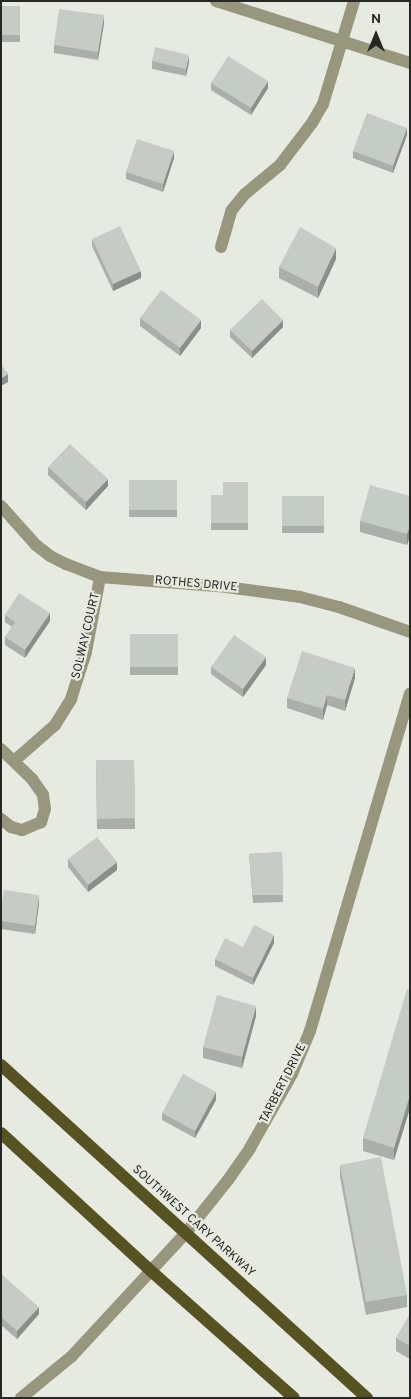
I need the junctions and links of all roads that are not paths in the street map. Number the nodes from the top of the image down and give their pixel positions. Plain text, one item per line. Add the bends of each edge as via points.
1 (216, 1) edge
2 (354, 1) edge
3 (342, 41) junction
4 (410, 62) edge
5 (221, 247) dead end
6 (1, 506) edge
7 (100, 577) junction
8 (410, 632) edge
9 (410, 693) edge
10 (1, 749) edge
11 (14, 760) junction
12 (1, 820) edge
13 (1, 1065) edge
14 (1, 1133) edge
15 (185, 1234) junction
16 (150, 1271) junction
17 (21, 1398) edge
18 (294, 1398) edge
19 (367, 1398) edge

1 - 3 street
2 - 3 street
3 - 4 street
3 - 5 street via 323,104 312,123 280,165 245,194 231,211
6 - 7 street, ROTHES DRIVE via 50,556
7 - 8 street, ROTHES DRIVE via 290,595 339,607
7 - 11 street, SOLWAY COURT via 86,652 71,699 55,725
9 - 15 street, TARBERT DRIVE via 302,1052 250,1148
10 - 11 street
11 - 12 street via 43,795 45,809 41,822 22,830
13 - 15 main road, SOUTHWEST CARY PARKWAY
14 - 16 main road
15 - 16 street, TARBERT DRIVE
15 - 19 main road, SOUTHWEST CARY PARKWAY
16 - 17 street, TARBERT DRIVE via 72,1356
16 - 18 main road

